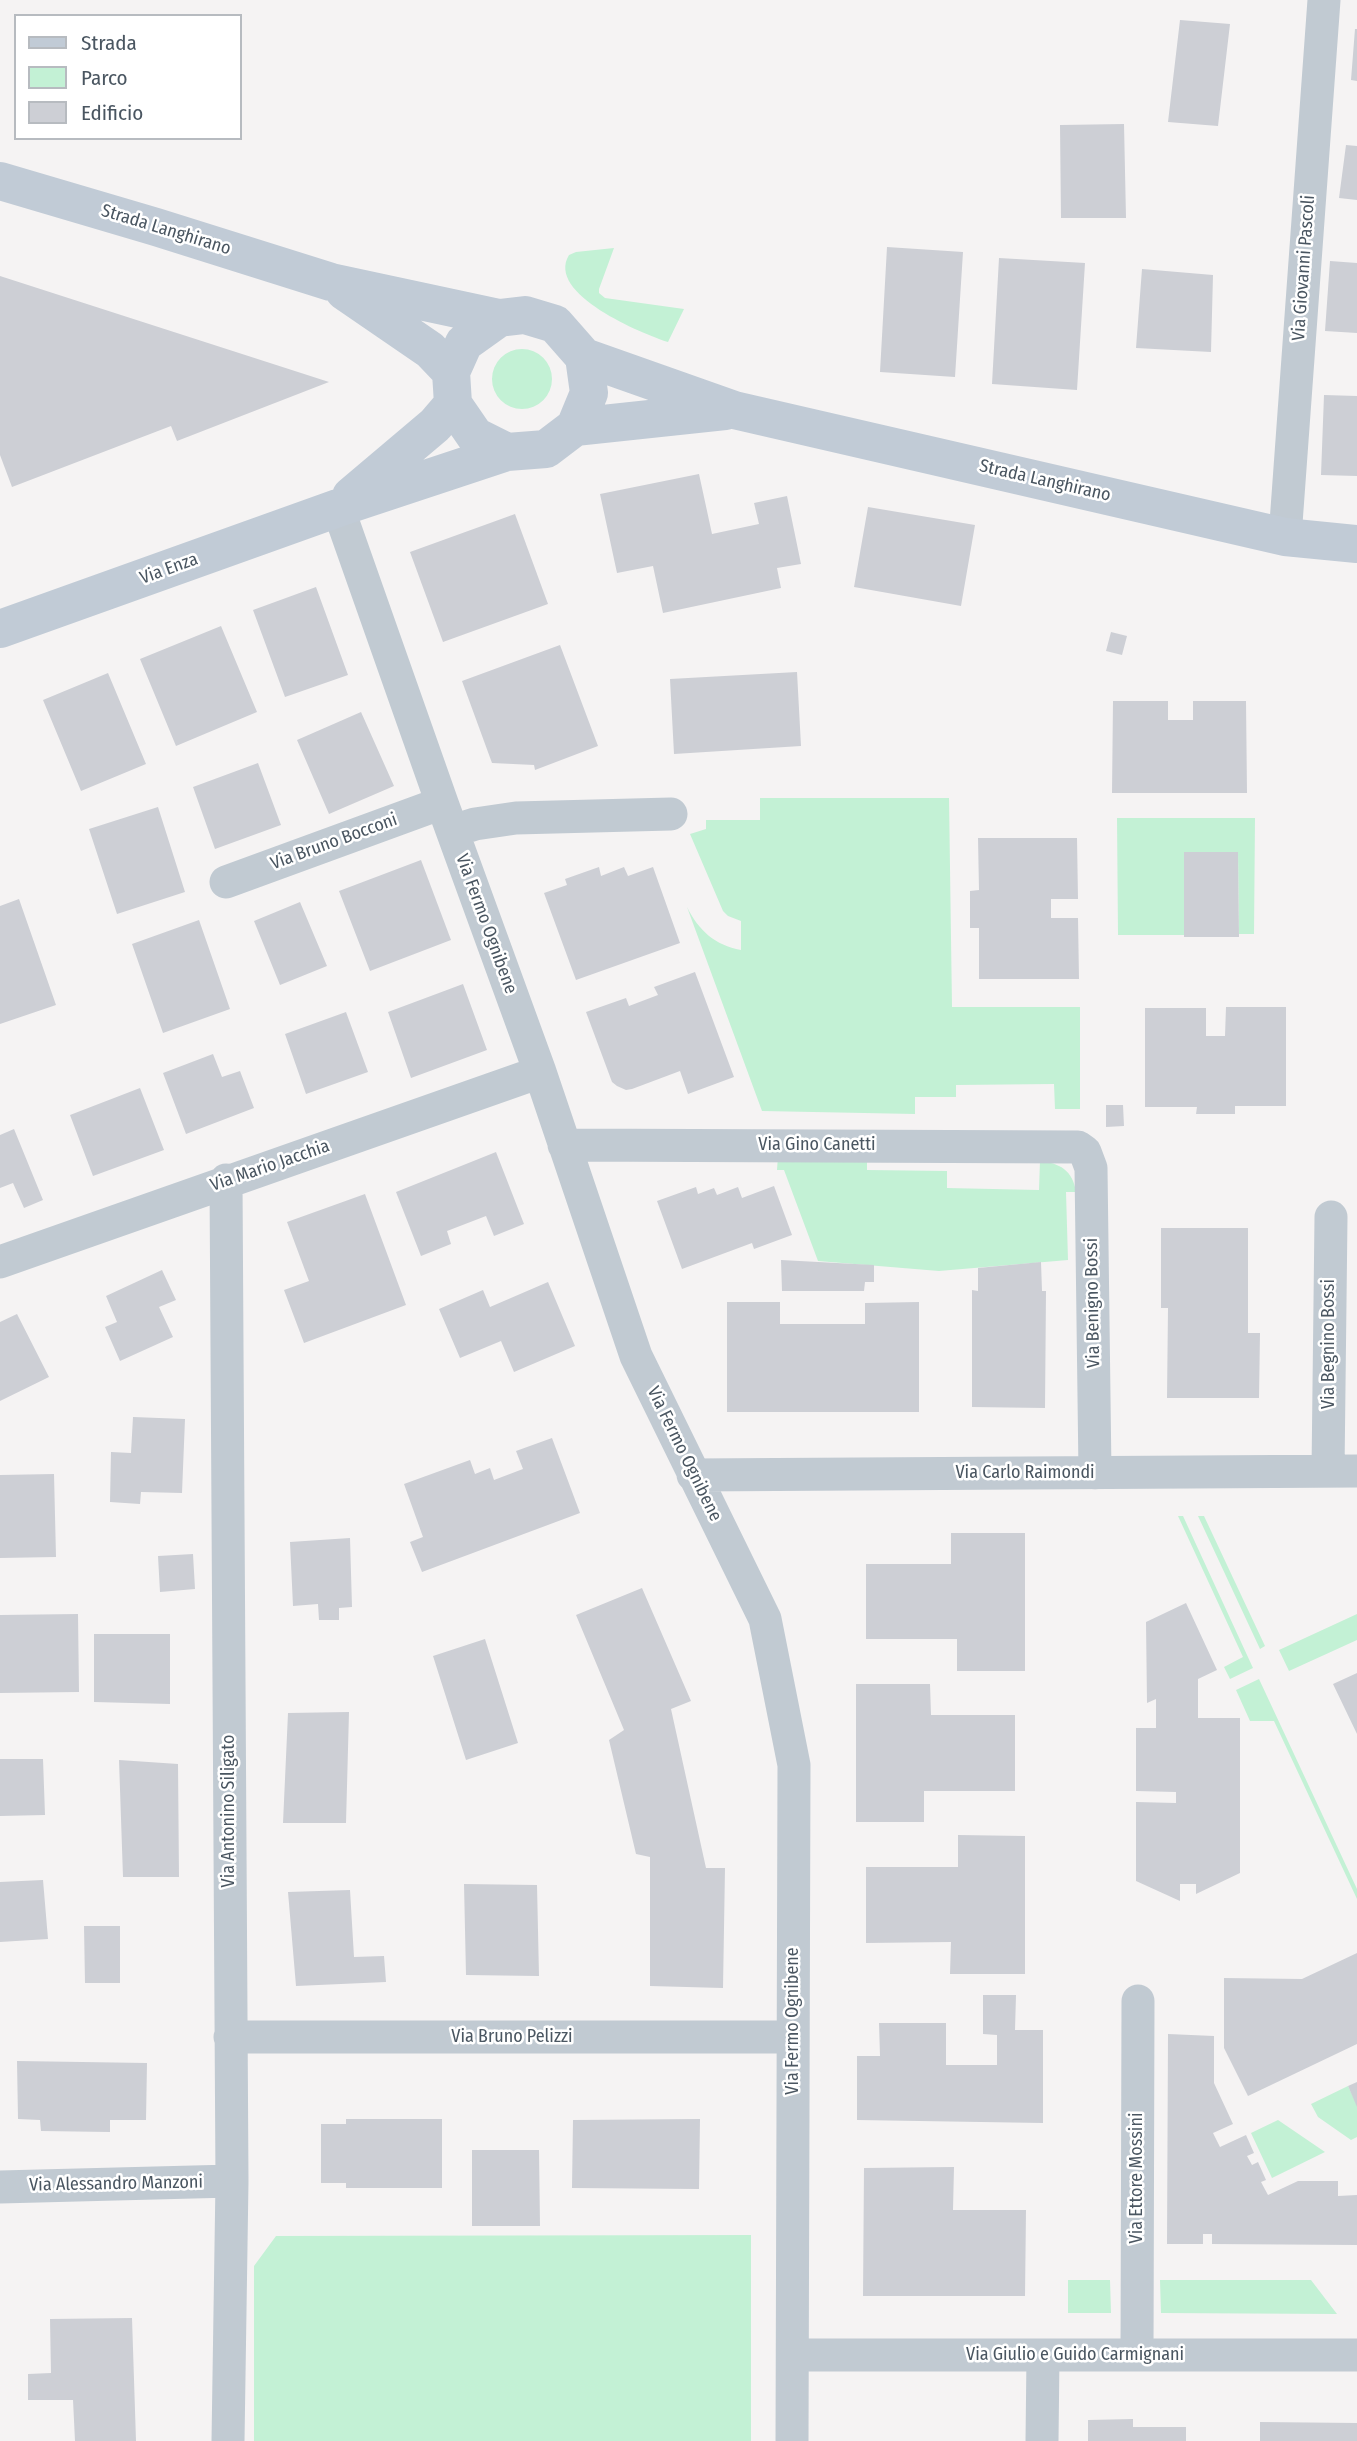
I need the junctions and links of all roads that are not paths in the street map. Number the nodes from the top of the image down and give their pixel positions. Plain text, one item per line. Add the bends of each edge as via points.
1 (1324, 0) edge
2 (0, 181) edge
3 (331, 282) junction
4 (499, 318) junction
5 (584, 357) junction
6 (452, 388) junction
7 (734, 410) junction
8 (575, 427) junction
9 (508, 452) junction
10 (338, 508) junction
11 (1285, 537) junction
12 (1357, 544) edge
13 (0, 629) edge
14 (671, 814) dead end
15 (447, 817) junction
16 (226, 882) dead end
17 (540, 1072) junction
18 (564, 1145) junction
19 (1069, 1146) joint
20 (226, 1181) junction
21 (1331, 1217) dead end
22 (0, 1262) edge
23 (1343, 1471) edge
24 (1095, 1472) junction
25 (693, 1475) junction
26 (1138, 2001) dead end
27 (230, 2037) junction
28 (793, 2037) junction
29 (232, 2181) junction
30 (0, 2187) edge
31 (793, 2355) junction
32 (1137, 2355) junction
33 (1357, 2355) edge
34 (1043, 2356) junction
35 (228, 2441) edge
36 (792, 2441) edge
37 (1042, 2441) edge

1 - 11 street, Via Giovanni Pascoli
2 - 3 street, Strada Langhirano
3 - 4 street, Strada Langhirano
3 - 6 street, Strada Langhirano via 430,351
4 - 5 street, Strada Langhirano via 525,315 555,324
4 - 6 street via 464,343
5 - 7 street, Strada Langhirano
5 - 8 street via 589,393
6 - 9 street, Strada Langhirano via 475,436
6 - 10 street, Via Enza via 435,425
7 - 8 street, Strada Langhirano
7 - 11 street, Strada Langhirano
8 - 9 street via 546,449
9 - 10 street, Via Enza
10 - 13 street, Via Enza
10 - 15 street, Via Fermo Ognibene
11 - 12 street, Strada Langhirano
14 - 15 street, Via Bruno Bocconi via 516,818 475,824
15 - 16 street, Via Bruno Bocconi
15 - 17 street, Via Fermo Ognibene
17 - 18 street, Via Fermo Ognibene
17 - 20 street, Via Mario Jacchia
18 - 19 street, Via Gino Canetti
18 - 25 street, Via Fermo Ognibene via 636,1356
19 - 24 street, Via Benigno Bossi via 1085,1153 1091,1168
20 - 22 street, Via Mario Jacchia
20 - 27 street, Via Antonino Siligato
21 - 23 street, Via Begnino Bossi
23 - 24 street, Via Carlo Raimondi
24 - 25 street, Via Carlo Raimondi
25 - 28 street, Via Fermo Ognibene via 765,1619 794,1765
26 - 32 street, Via Ettore Mossini
27 - 28 street, Via Bruno Pelizzi
27 - 29 street, Via Antonino Siligato
28 - 31 street, Via Fermo Ognibene
29 - 30 street, Via Alessandro Manzoni
29 - 35 street, Via Antonino Siligato
31 - 34 street, Via Giulio e Guido Carmignani
31 - 36 street, Via Fermo Ognibene
32 - 33 street, Via Giulio e Guido Carmignani
32 - 34 street, Via Giulio e Guido Carmignani
34 - 37 street

